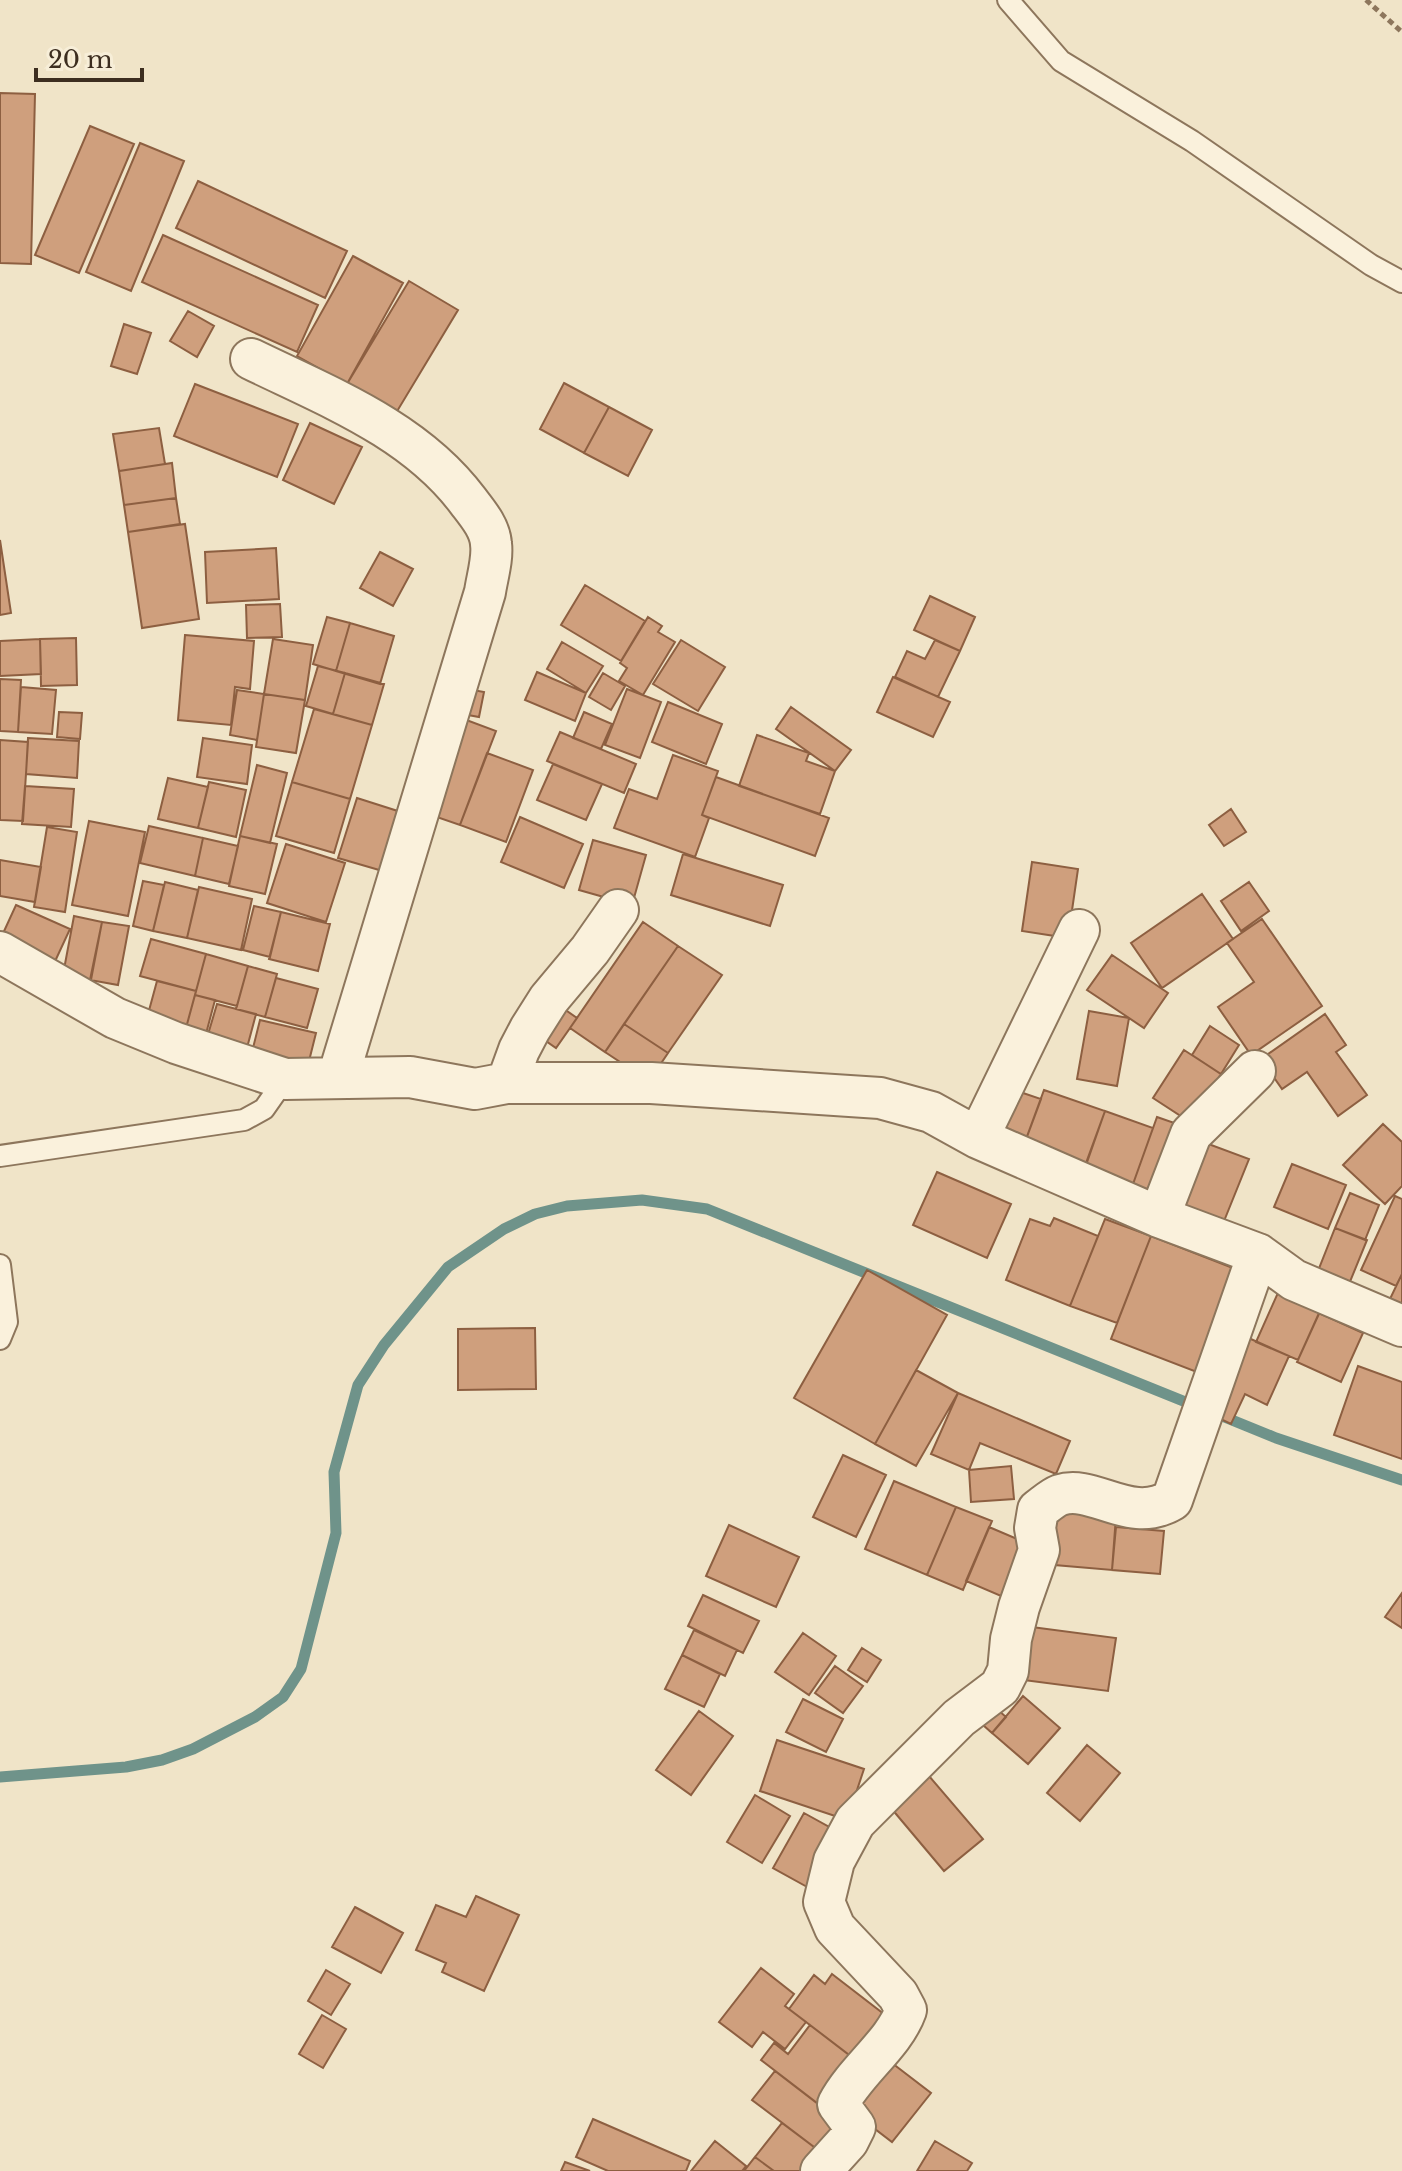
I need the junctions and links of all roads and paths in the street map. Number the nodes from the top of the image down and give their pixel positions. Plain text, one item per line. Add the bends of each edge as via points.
1 (1008, 0) edge
2 (1366, 0) edge
3 (1402, 32) edge
4 (1402, 282) edge
5 (251, 359) dead end
6 (618, 910) dead end
7 (1079, 930) dead end
8 (0, 952) edge
9 (1255, 1071) dead end
10 (338, 1077) junction
11 (285, 1079) junction
12 (507, 1083) junction
13 (978, 1138) junction
14 (0, 1156) edge
15 (1159, 1217) junction
16 (1258, 1254) junction
17 (0, 1265) edge
18 (1402, 1326) edge
19 (0, 1339) edge
20 (821, 2171) edge

1 - 4 lane via 1061,61 1192,141
2 - 3 path
5 - 10 street via 367,416 419,449 458,488 483,521 491,544 485,592
6 - 12 street via 543,1009
7 - 13 street
8 - 11 street via 115,1018
9 - 15 street via 1191,1134
10 - 11 street
10 - 12 street via 410,1077 475,1089
11 - 14 lane via 264,1109 244,1120
12 - 13 street via 651,1083 880,1098 931,1112
13 - 15 street
15 - 16 street
16 - 18 street via 1294,1280
16 - 20 street via 1172,1500 1138,1509 1092,1496 1061,1495 1038,1510 1039,1550 1000,1687 959,1718 855,1822 834,1861 824,1902 835,1928 906,2010 838,2104 855,2127
17 - 19 lane via 7,1322

